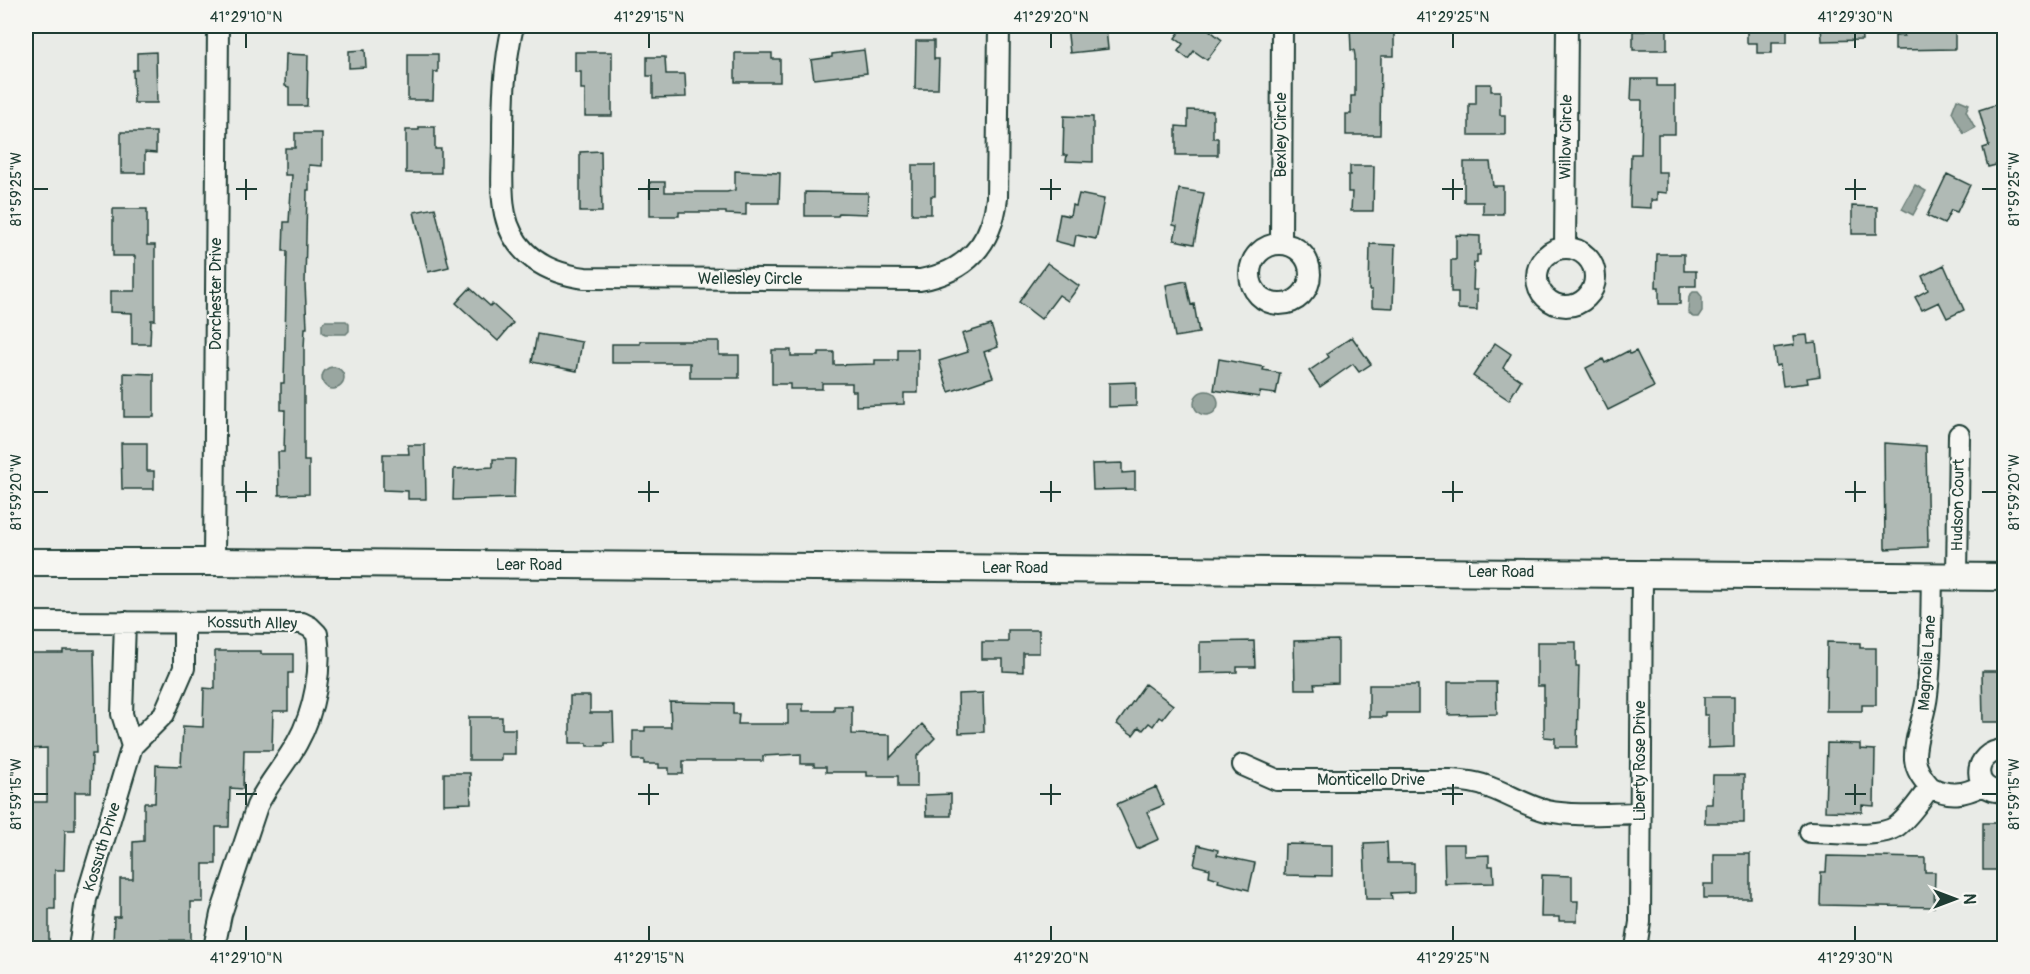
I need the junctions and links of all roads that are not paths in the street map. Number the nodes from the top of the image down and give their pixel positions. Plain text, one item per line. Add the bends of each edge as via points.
1 (218, 26) edge
2 (513, 26) edge
3 (999, 26) edge
4 (1282, 26) edge
5 (1568, 26) edge
6 (1281, 244) dead end
7 (1565, 248) dead end
8 (1959, 435) dead end
9 (26, 562) edge
10 (214, 562) junction
11 (1642, 573) junction
12 (1945, 575) junction
13 (2004, 577) edge
14 (26, 622) edge
15 (125, 622) junction
16 (184, 622) junction
17 (132, 746) junction
18 (2004, 750) edge
19 (1243, 765) dead end
20 (1983, 785) junction
21 (1930, 787) junction
22 (2004, 792) edge
23 (1640, 813) junction
24 (1810, 832) dead end
25 (79, 948) edge
26 (214, 948) edge
27 (1636, 948) edge

1 - 10 street, Dorchester Drive
2 - 3 street, Wellesley Circle via 504,86 503,202 510,230 538,263 564,275 585,278 920,280 948,273 966,261 982,245 992,226 997,198
4 - 6 street, Bexley Circle
5 - 7 street, Willow Circle
8 - 12 street, Hudson Court
9 - 10 street, Lear Road
10 - 11 street, Lear Road
11 - 12 street, Lear Road
11 - 23 street, Liberty Rose Drive
12 - 13 street, Lear Road
12 - 21 street, Magnolia Lane via 1915,757 1922,778
14 - 15 street, Kossuth Alley
15 - 16 street, Kossuth Alley
15 - 17 street via 122,714
16 - 17 street, Kossuth Drive via 184,668 164,714
16 - 26 street, Kossuth Alley via 302,623 317,634 319,644 316,685 307,722 257,806 220,914
17 - 25 street, Kossuth Drive via 86,899
18 - 20 street via 1992,752 1982,760
19 - 23 street, Monticello Drive via 1277,780 1450,780 1491,787 1548,811
20 - 21 street via 1957,795
20 - 22 street
21 - 24 street via 1890,831
23 - 27 street, Liberty Rose Drive via 1640,922

